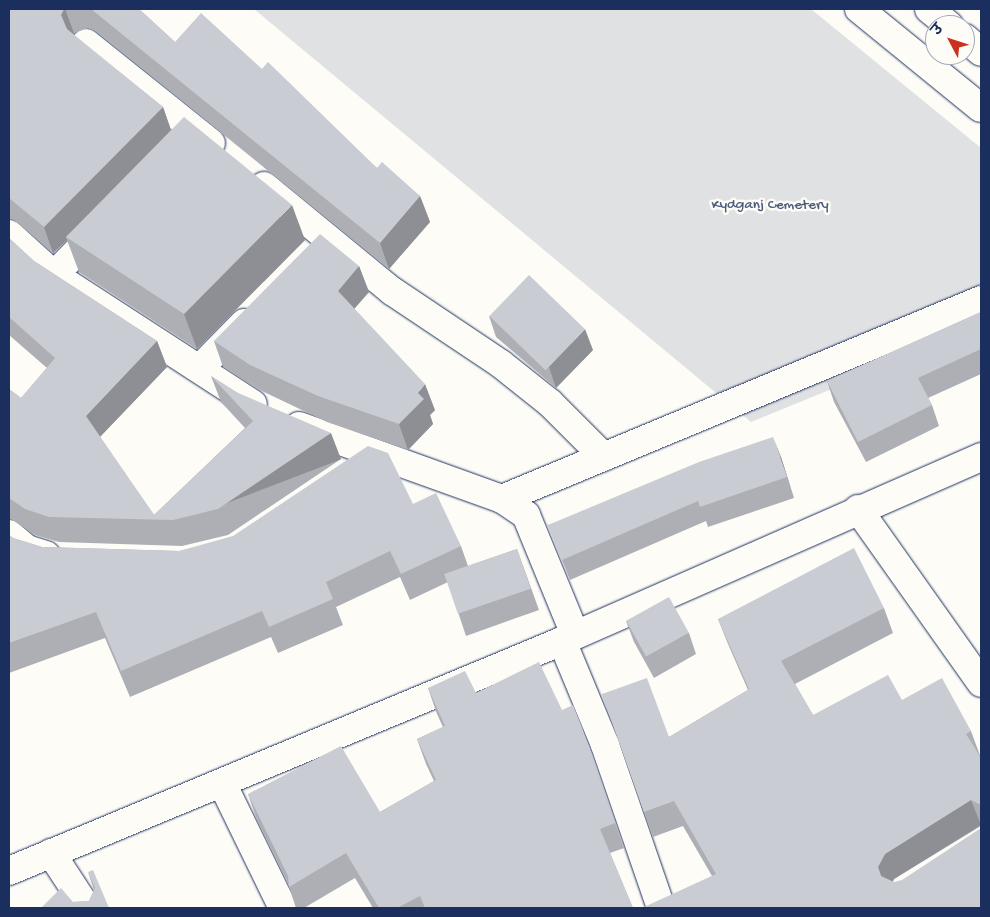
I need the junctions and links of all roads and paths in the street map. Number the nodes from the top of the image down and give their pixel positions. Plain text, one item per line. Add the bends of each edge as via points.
1 (859, 9) edge
2 (86, 43) edge
3 (981, 108) edge
4 (196, 130) junction
5 (176, 151) edge
6 (115, 213) edge
7 (9, 234) edge
8 (329, 238) junction
9 (309, 259) edge
10 (54, 275) junction
11 (981, 300) edge
12 (261, 307) edge
13 (200, 368) junction
14 (377, 454) junction
15 (604, 457) junction
16 (981, 457) edge
17 (347, 475) edge
18 (502, 499) junction
19 (858, 510) junction
20 (9, 534) edge
21 (76, 559) edge
22 (568, 636) junction
23 (981, 684) edge
24 (222, 783) junction
25 (51, 853) junction
26 (9, 871) edge
27 (87, 908) edge
28 (283, 908) edge
29 (661, 908) edge

1 - 3 street
2 - 4 street
4 - 5 street
4 - 8 street
6 - 10 street
7 - 10 street
8 - 9 street
8 - 15 street via 392,290 501,364 550,403
10 - 13 street
11 - 15 street
12 - 13 street
13 - 14 street via 252,404 320,436
14 - 17 street
14 - 18 street
15 - 18 street
16 - 19 street
18 - 22 street via 526,515 539,540
19 - 22 street
19 - 23 street
20 - 21 street via 27,548
22 - 24 street
22 - 29 street
24 - 25 street
24 - 28 street
25 - 26 street
25 - 27 street

